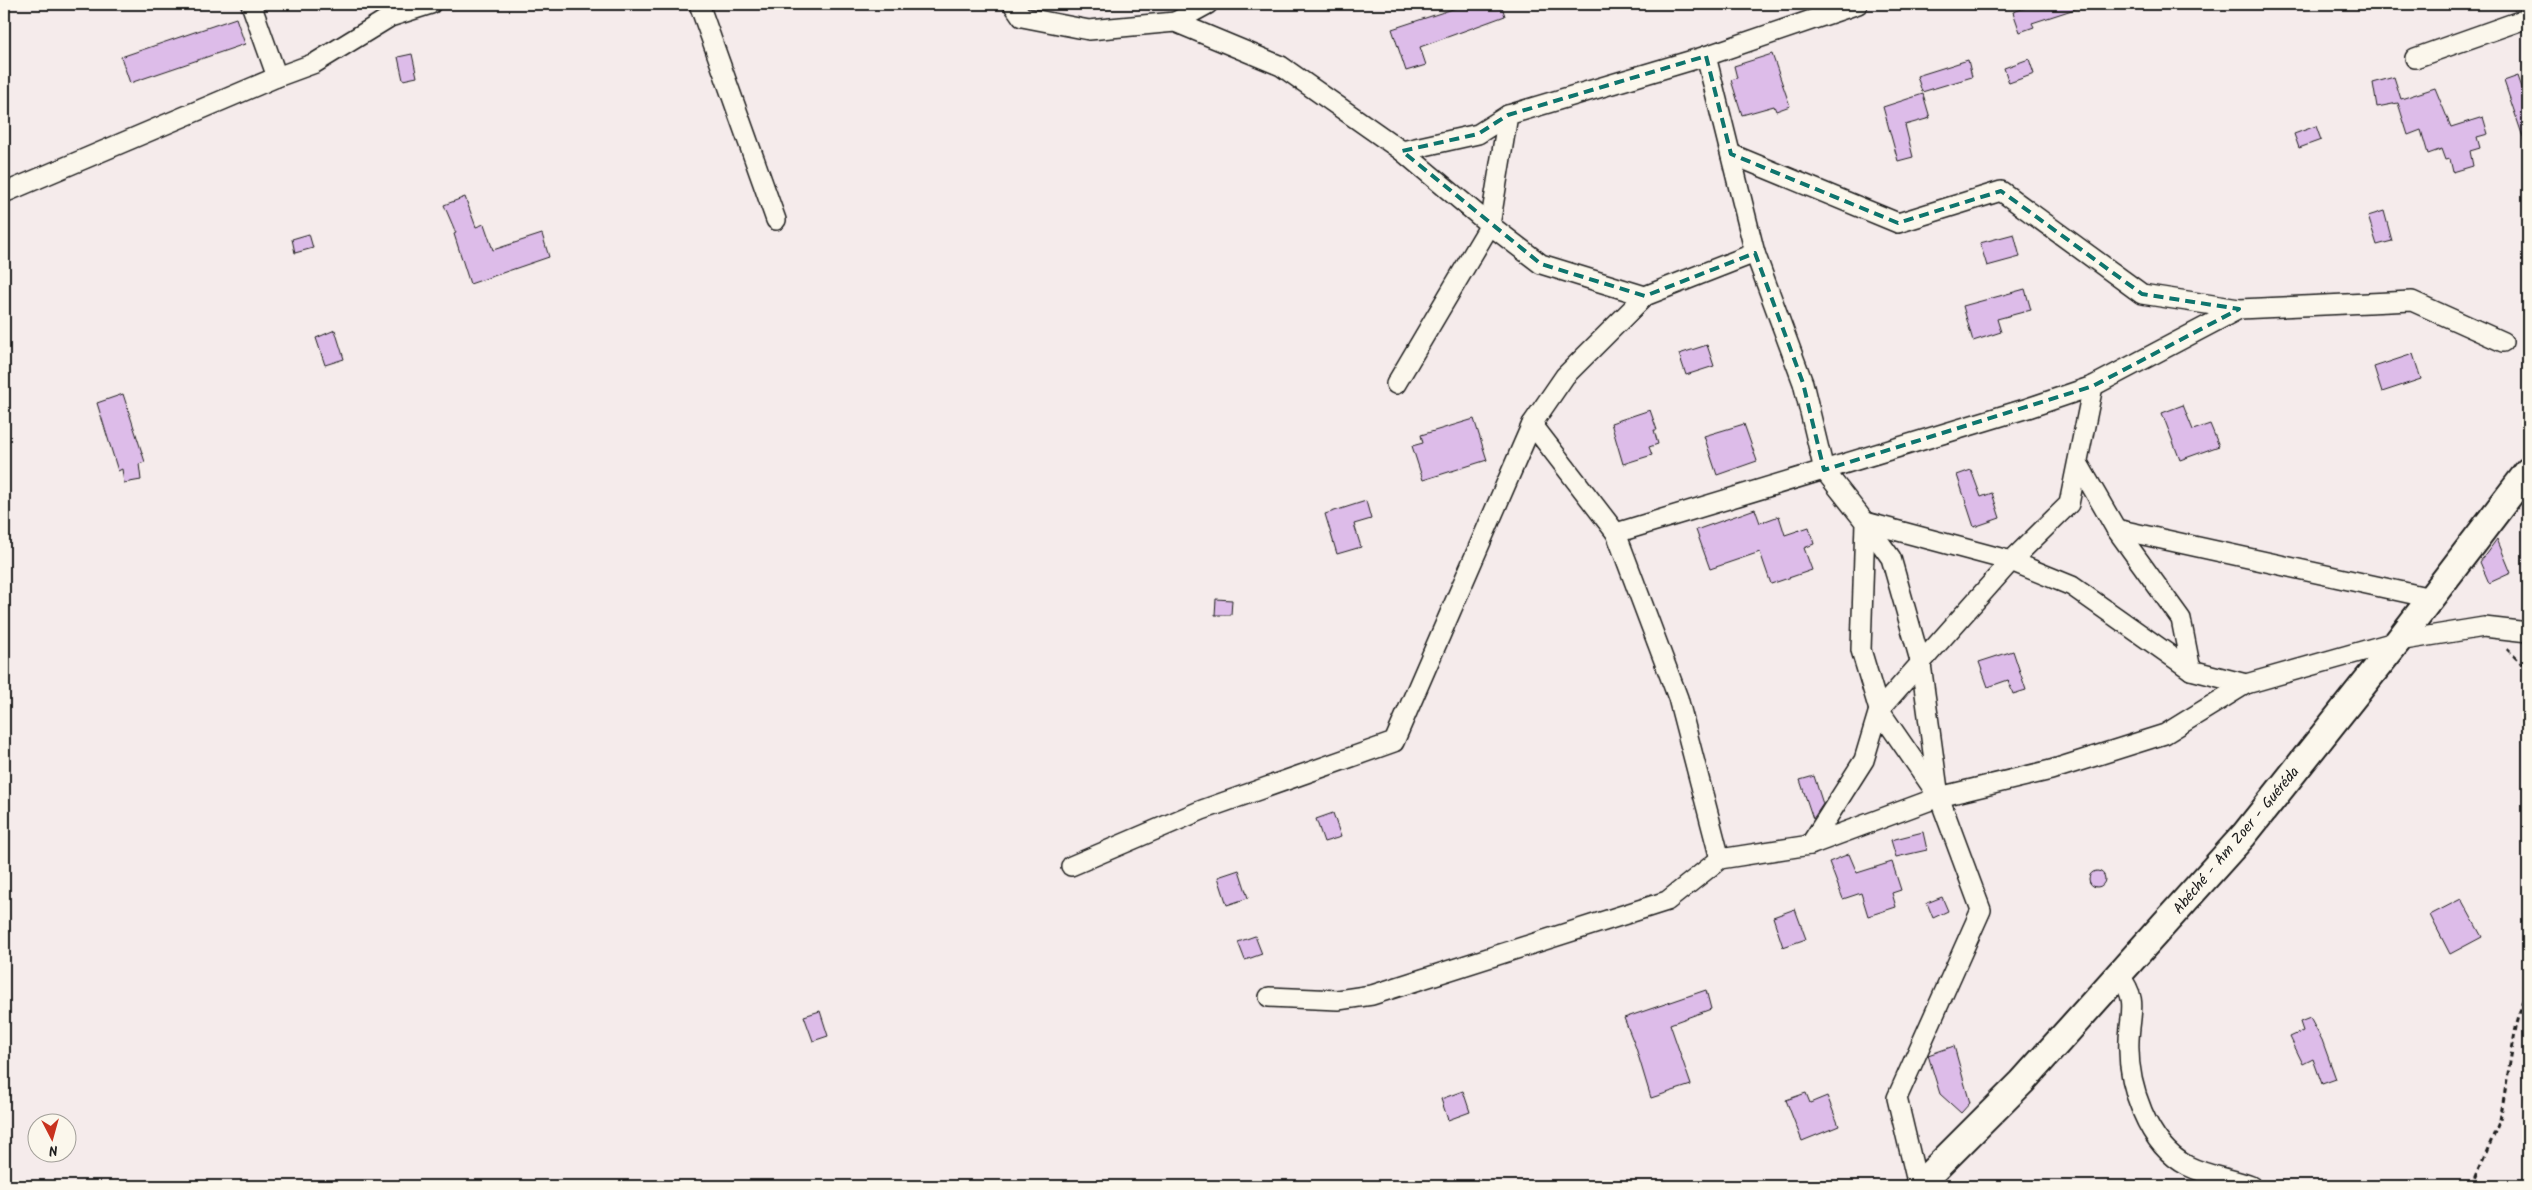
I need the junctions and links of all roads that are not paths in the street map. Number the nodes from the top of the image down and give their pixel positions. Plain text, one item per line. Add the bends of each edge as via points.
1 (251, 4) edge
2 (431, 4) edge
3 (699, 4) edge
4 (1013, 4) edge
5 (1208, 4) edge
6 (1858, 4) edge
7 (1829, 9) edge
8 (2528, 18) edge
9 (1175, 22) junction
10 (1706, 56) junction
11 (2415, 58) dead end
12 (277, 77) junction
13 (1508, 115) junction
14 (1402, 151) junction
15 (1730, 154) junction
16 (4, 193) edge
17 (776, 220) dead end
18 (1490, 225) junction
19 (1755, 253) junction
20 (1645, 296) junction
21 (2239, 309) junction
22 (2504, 342) dead end
23 (1396, 384) dead end
24 (2094, 386) junction
25 (1532, 424) junction
26 (2078, 463) junction
27 (1824, 470) junction
28 (2528, 471) edge
29 (1865, 522) junction
30 (2116, 529) junction
31 (1616, 533) junction
32 (2011, 561) junction
33 (2431, 598) junction
34 (2528, 632) edge
35 (2398, 641) junction
36 (1921, 664) junction
37 (2191, 670) junction
38 (2246, 684) junction
39 (1879, 710) junction
40 (1939, 798) junction
41 (1810, 845) junction
42 (1720, 859) junction
43 (1071, 866) dead end
44 (2119, 975) junction
45 (1269, 997) dead end
46 (1918, 1186) edge
47 (2251, 1186) edge

1 - 12 street
2 - 12 street via 390,17 316,63
3 - 17 street
4 - 9 street via 1022,17 1089,30
5 - 9 street
6 - 7 street
7 - 10 street
8 - 11 street
9 - 14 street via 1281,66
10 - 13 street
10 - 15 street
12 - 16 street
13 - 14 street via 1478,134
13 - 18 street
14 - 18 street
15 - 19 street
15 - 21 street via 1898,224 2001,191 2142,294
18 - 20 street via 1541,264
18 - 23 street
19 - 20 street
19 - 27 street via 1803,383
20 - 25 street via 1566,376
21 - 22 street via 2412,301
21 - 24 street
24 - 26 street
24 - 27 street
25 - 31 street
25 - 43 street via 1394,742 1202,810
26 - 30 street
26 - 32 street via 2069,504
27 - 29 street
27 - 31 street
28 - 33 main road, Abéché - Am Zoer - Guéréda
29 - 32 street
29 - 36 street via 1891,558
29 - 39 street via 1862,650
30 - 33 street
30 - 37 street via 2181,619
31 - 42 street via 1678,698
32 - 36 street
32 - 37 street via 2072,586
33 - 35 main road, Abéché - Am Zoer - Guéréda
34 - 35 street via 2484,627
35 - 38 street
35 - 44 main road, Abéché - Am Zoer - Guéréda via 2244,835
36 - 39 street
36 - 40 street
37 - 38 street
38 - 40 street via 2165,734 2051,770
39 - 40 street
39 - 41 street via 1864,760
40 - 41 street
40 - 46 street via 1981,910 1897,1098
41 - 42 street
42 - 45 street via 1667,901 1372,995 1338,1000
44 - 46 main road, Abéché - Am Zoer - Guéréda via 2022,1082
44 - 47 street via 2130,989 2129,1059 2136,1092 2149,1125 2162,1144 2188,1166

